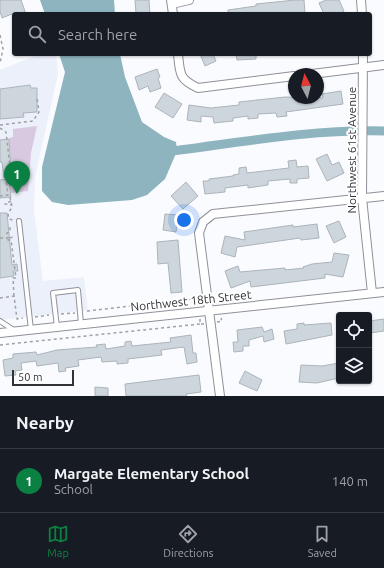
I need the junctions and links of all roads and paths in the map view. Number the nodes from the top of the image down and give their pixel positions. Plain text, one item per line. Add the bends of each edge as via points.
1 (189, 0) edge
2 (361, 0) edge
3 (171, 2) edge
4 (173, 12) edge
5 (362, 12) edge
6 (0, 35) edge
7 (178, 56) edge
8 (363, 56) edge
9 (0, 63) edge
10 (384, 65) edge
11 (364, 68) junction
12 (324, 73) edge
13 (288, 77) edge
14 (37, 98) dead end
15 (0, 125) edge
16 (0, 128) edge
17 (0, 196) edge
18 (384, 196) edge
19 (10, 197) dead end
20 (362, 198) junction
21 (11, 201) junction
22 (12, 206) junction
23 (19, 221) dead end
24 (21, 236) junction
25 (0, 238) edge
26 (8, 238) junction
27 (384, 292) edge
28 (372, 293) junction
29 (14, 296) junction
30 (0, 298) edge
31 (209, 312) junction
32 (0, 320) edge
33 (200, 324) dead end
34 (81, 325) junction
35 (57, 327) junction
36 (28, 330) junction
37 (15, 331) junction
38 (0, 333) edge
39 (26, 342) junction
40 (0, 345) edge
41 (220, 396) edge

1 - 3 street
2 - 5 street
3 - 4 street
6 - 9 path via 3,49
7 - 13 street via 180,70 186,82 198,88
8 - 11 street, Northwest 61st Avenue
10 - 11 street
11 - 12 street
11 - 20 street, Northwest 61st Avenue
14 - 15 path via 39,112 32,121
16 - 17 path via 6,132 10,167 6,172 8,195
18 - 20 street
19 - 21 path
20 - 28 street, Northwest 61st Avenue
20 - 31 street via 213,214 203,222 199,233
21 - 22 path
21 - 22 path via 5,204
22 - 26 path via 8,214 9,219 13,219 14,227 7,233
23 - 24 lane
24 - 26 path
24 - 36 lane
25 - 26 path
26 - 29 path via 12,240 16,278 13,278
27 - 28 street, Northwest 18th Street
28 - 31 street, Northwest 18th Street
29 - 30 path
29 - 36 path via 17,319 23,318
31 - 34 street, Northwest 18th Street
31 - 41 street
32 - 37 lane
33 - 39 path
34 - 35 street, Northwest 18th Street
34 - 35 lane via 78,290 53,293
35 - 36 street, Northwest 18th Street
36 - 37 street, Northwest 18th Street
36 - 39 path
37 - 38 street, Northwest 18th Street
39 - 40 path

